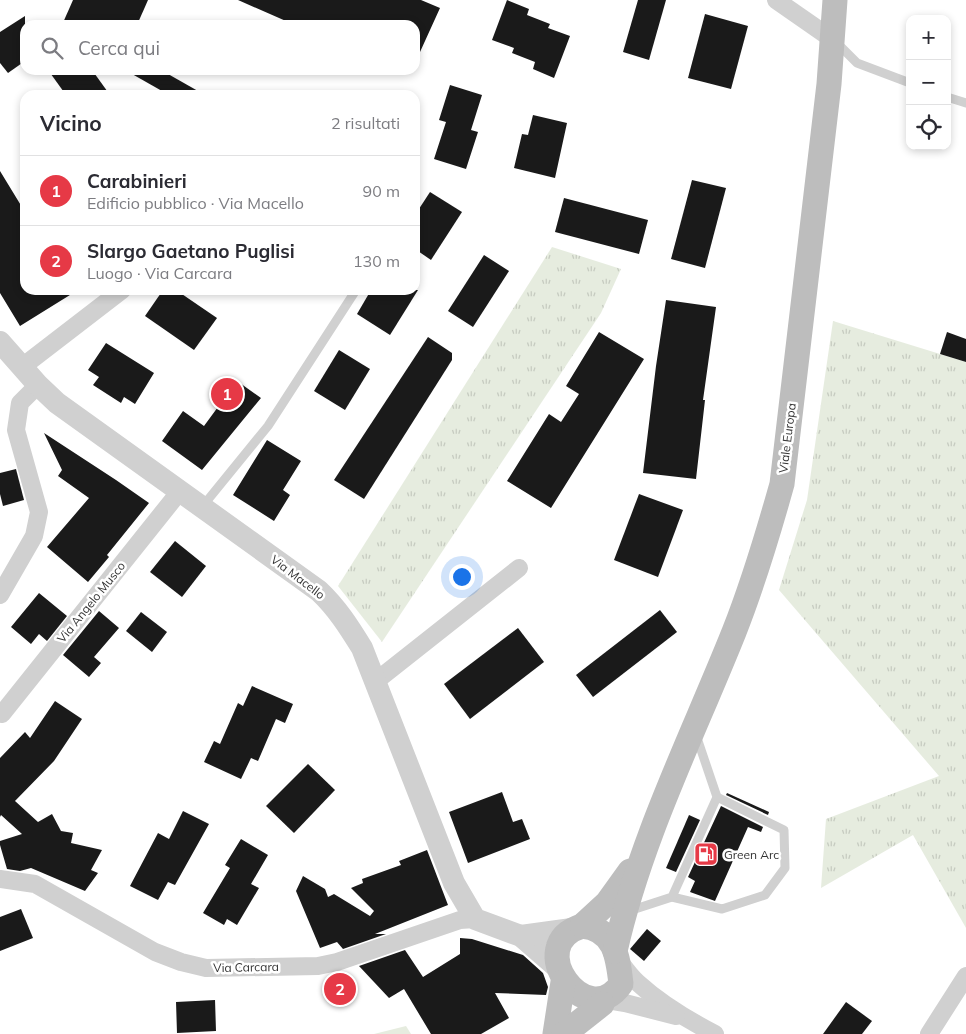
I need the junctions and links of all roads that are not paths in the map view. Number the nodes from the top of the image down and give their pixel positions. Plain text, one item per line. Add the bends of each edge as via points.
1 (776, 0) edge
2 (835, 0) edge
3 (832, 39) junction
4 (906, 81) edge
5 (951, 98) edge
6 (966, 103) edge
7 (116, 295) edge
8 (353, 295) edge
9 (0, 342) edge
10 (22, 367) junction
11 (38, 385) junction
12 (180, 491) junction
13 (202, 507) junction
14 (519, 568) dead end
15 (0, 595) edge
16 (376, 681) junction
17 (2, 714) dead end
18 (694, 728) junction
19 (717, 797) junction
20 (643, 853) junction
21 (4, 879) edge
22 (672, 897) junction
23 (624, 913) junction
24 (475, 919) junction
25 (577, 928) junction
26 (521, 936) junction
27 (616, 954) junction
28 (561, 976) junction
29 (966, 976) edge
30 (604, 1002) junction
31 (684, 1018) junction
32 (555, 1034) edge
33 (564, 1034) edge
34 (716, 1034) edge
35 (929, 1034) edge

1 - 3 street
2 - 3 main road, Viale Europa
3 - 4 lane via 857,63
3 - 18 main road, Viale Europa via 782,484 735,630
5 - 6 lane
7 - 10 street
8 - 13 lane via 268,426
9 - 10 street, Via Macello
10 - 11 street, Via Macello
11 - 12 street, Via Macello via 57,404
11 - 15 street via 20,404 16,430 39,512 34,536
12 - 13 street, Via Macello
12 - 17 street, Via Angelo Musco
13 - 16 street, Via Macello via 332,603 362,648
14 - 16 street
16 - 24 street, Via Macello via 454,883
18 - 19 lane
18 - 20 main road, Viale Europa
19 - 22 lane
19 - 22 lane via 784,830 785,868 765,895 722,909
20 - 23 main road
20 - 25 main road via 607,903
21 - 24 street, Via Carcara via 35,884 155,952 206,968 318,966 460,920
22 - 23 lane
23 - 27 main road
24 - 26 street
25 - 26 street
25 - 27 main road via 600,930 610,940
25 - 28 main road via 564,936 558,947
26 - 28 street
27 - 30 main road via 621,984 617,992
27 - 31 street via 636,982
28 - 30 main road via 577,998 587,1004
28 - 32 main road
29 - 35 street
30 - 31 street via 625,1003
30 - 33 main road
31 - 34 street

